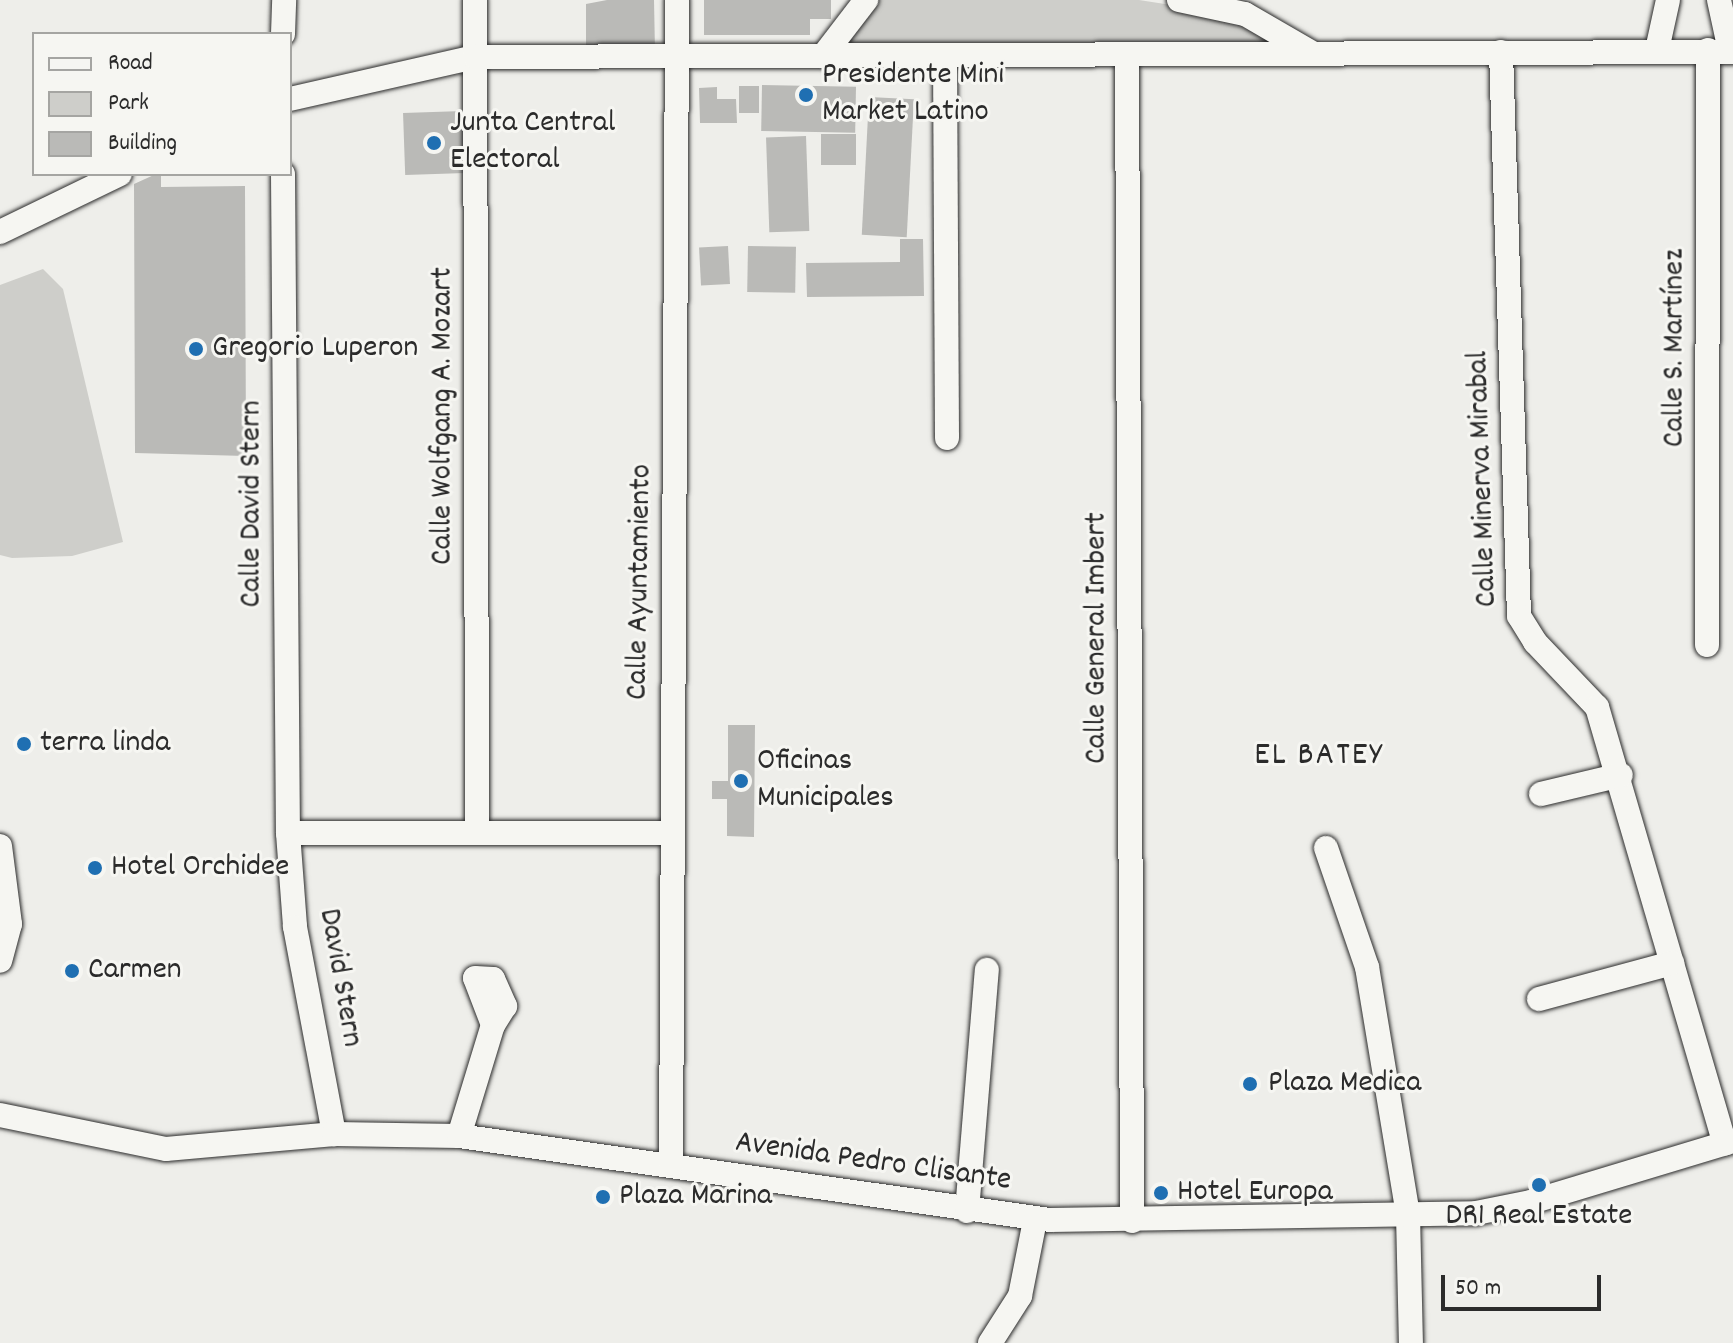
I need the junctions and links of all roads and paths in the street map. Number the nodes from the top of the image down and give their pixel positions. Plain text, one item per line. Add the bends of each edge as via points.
1 (284, 0) edge
2 (475, 0) edge
3 (677, 0) edge
4 (866, 0) edge
5 (1179, 0) edge
6 (1668, 0) edge
7 (1719, 0) edge
8 (283, 32) edge
9 (1657, 50) junction
10 (1724, 51) edge
11 (1501, 52) junction
12 (1312, 53) junction
13 (1127, 54) junction
14 (945, 55) junction
15 (678, 56) junction
16 (823, 56) junction
17 (475, 57) junction
18 (292, 99) edge
19 (116, 176) edge
20 (283, 176) edge
21 (0, 232) edge
22 (947, 438) dead end
23 (1707, 645) dead end
24 (1621, 775) junction
25 (1541, 794) dead end
26 (477, 832) junction
27 (288, 833) junction
28 (671, 833) junction
29 (0, 846) edge
30 (1326, 848) dead end
31 (0, 961) edge
32 (1672, 963) junction
33 (987, 970) dead end
34 (1539, 999) dead end
35 (493, 1025) dead end
36 (0, 1115) edge
37 (334, 1134) junction
38 (459, 1136) junction
39 (1729, 1142) edge
40 (671, 1165) junction
41 (967, 1211) junction
42 (1408, 1214) junction
43 (1035, 1220) junction
44 (1132, 1221) junction
45 (990, 1343) edge
46 (1411, 1343) edge

1 - 8 street
2 - 17 street, Calle Wolfgang A. Mozart
3 - 15 street, Calle Ayuntamiento
4 - 16 street
5 - 12 street via 1245,14
6 - 9 street
7 - 10 street, Calle S. Martínez
9 - 10 street
9 - 11 street
10 - 23 street, Calle S. Martínez
11 - 12 street
11 - 24 street, Calle Minerva Mirabal via 1519,616 1535,642 1592,697
12 - 13 street
13 - 14 street
13 - 44 street, Calle General Imbert
14 - 16 street
14 - 22 street
15 - 16 street
15 - 17 street
15 - 28 street, Calle Ayuntamiento
17 - 18 street
17 - 26 street, Calle Wolfgang A. Mozart
19 - 21 street
20 - 27 street, Calle David Stern
24 - 25 street
24 - 32 street, Calle Minerva Mirabal
26 - 27 street
26 - 28 street
27 - 37 street, David Stern via 295,927
28 - 40 street, Calle Ayuntamiento
29 - 31 street via 10,924
30 - 42 street via 1367,967
32 - 34 street
32 - 39 street, Calle Minerva Mirabal
33 - 41 street
35 - 38 street
36 - 37 street, Avenida Pedro Clisante via 166,1149
37 - 38 street, Avenida Pedro Clisante
38 - 40 street, Avenida Pedro Clisante
39 - 42 street, Avenida Pedro Clisante via 1531,1202 1476,1213
40 - 41 street, Avenida Pedro Clisante
41 - 43 street, Avenida Pedro Clisante
42 - 44 street, Avenida Pedro Clisante
42 - 46 street
43 - 44 street, Avenida Pedro Clisante
43 - 45 street via 1020,1296

